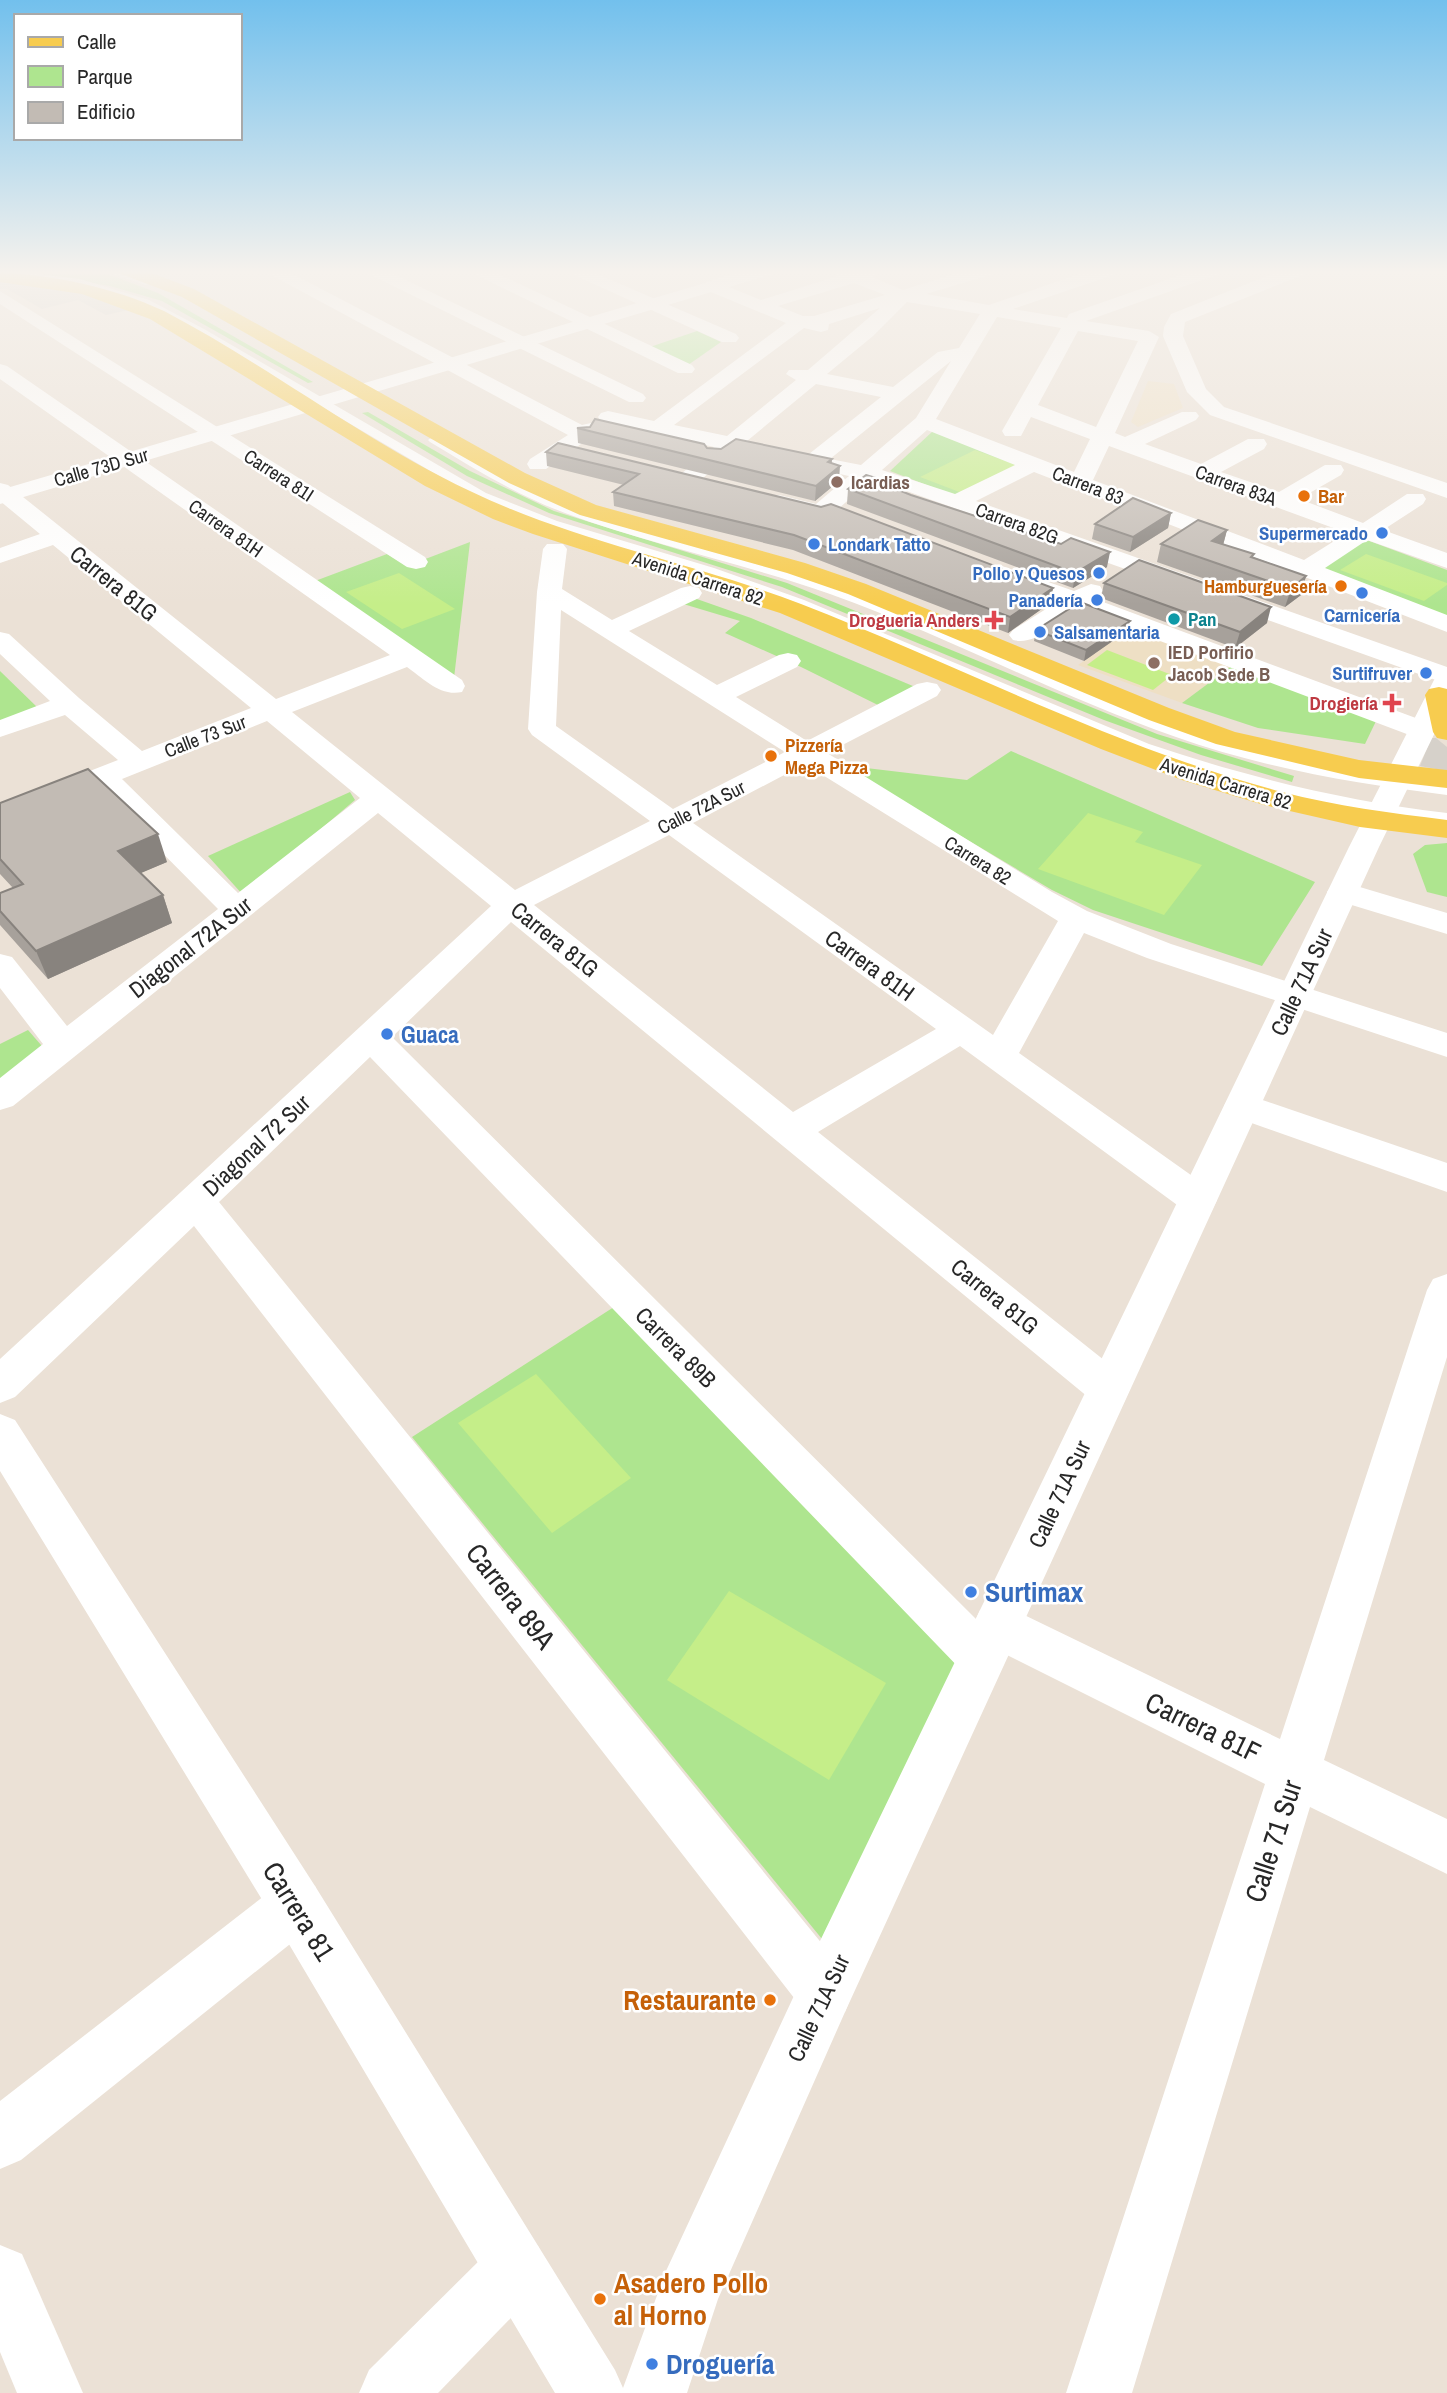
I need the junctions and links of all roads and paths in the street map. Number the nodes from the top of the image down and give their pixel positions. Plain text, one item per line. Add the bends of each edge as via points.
1 (17, 382) edge
2 (132, 382) edge
3 (275, 382) edge
4 (280, 382) edge
5 (339, 382) edge
6 (340, 382) edge
7 (388, 382) edge
8 (478, 382) edge
9 (601, 382) edge
10 (720, 382) edge
11 (806, 382) edge
12 (835, 382) edge
13 (912, 382) edge
14 (949, 382) edge
15 (1040, 382) edge
16 (1128, 382) edge
17 (1193, 382) edge
18 (356, 391) junction
19 (896, 394) junction
20 (315, 404) junction
21 (1026, 408) junction
22 (1189, 416) dead end
23 (608, 417) junction
24 (924, 422) junction
25 (657, 428) junction
26 (214, 433) junction
27 (1103, 437) junction
28 (585, 444) junction
29 (731, 444) junction
30 (1256, 444) dead end
31 (1125, 445) junction
32 (1002, 452) junction
33 (127, 459) junction
34 (813, 462) junction
35 (538, 464) dead end
36 (1033, 464) junction
37 (1333, 470) dead end
38 (863, 472) junction
39 (1202, 472) junction
40 (663, 474) edge
41 (688, 480) junction
42 (715, 486) edge
43 (1447, 491) edge
44 (2, 494) edge
45 (1083, 494) junction
46 (754, 496) edge
47 (1415, 499) dead end
48 (663, 500) edge
49 (1280, 500) junction
50 (956, 502) junction
51 (823, 510) junction
52 (851, 516) edge
53 (1366, 532) junction
54 (57, 536) junction
55 (1162, 545) junction
56 (555, 549) dead end
57 (0, 556) edge
58 (1277, 558) junction
59 (1447, 561) edge
60 (416, 562) dead end
61 (976, 563) edge
62 (1307, 569) junction
63 (549, 592) junction
64 (690, 593) dead end
65 (1225, 597) junction
66 (1076, 600) junction
67 (1347, 613) junction
68 (1447, 624) edge
69 (611, 630) junction
70 (1022, 635) dead end
71 (0, 640) edge
72 (410, 656) junction
73 (789, 661) dead end
74 (1444, 684) edge
75 (452, 686) dead end
76 (927, 690) dead end
77 (716, 696) junction
78 (69, 704) junction
79 (272, 710) junction
80 (0, 729) edge
81 (1435, 731) edge
82 (806, 753) junction
83 (138, 762) junction
84 (103, 776) junction
85 (1447, 779) edge
86 (1447, 790) edge
87 (380, 797) junction
88 (1388, 797) junction
89 (0, 816) edge
90 (1447, 818) edge
91 (671, 822) junction
92 (1447, 830) edge
93 (1343, 892) junction
94 (512, 904) junction
95 (237, 910) junction
96 (1076, 918) junction
97 (1447, 924) edge
98 (0, 965) edge
99 (1295, 995) junction
100 (961, 1030) junction
101 (371, 1037) junction
102 (1447, 1045) edge
103 (64, 1047) junction
104 (999, 1057) junction
105 (0, 1097) edge
106 (1242, 1106) junction
107 (792, 1130) junction
108 (1447, 1178) edge
109 (1198, 1200) junction
110 (196, 1201) junction
111 (1447, 1290) edge
112 (0, 1385) edge
113 (1109, 1389) junction
114 (4, 1447) edge
115 (989, 1642) junction
116 (1295, 1772) junction
117 (1447, 1846) edge
118 (296, 1905) junction
119 (825, 1992) junction
120 (0, 2139) edge
121 (516, 2268) junction
122 (0, 2276) edge
123 (50, 2393) edge
124 (392, 2393) edge
125 (592, 2393) edge
126 (654, 2393) edge
127 (1099, 2393) edge

1 - 33 street, Carrera 81H
2 - 26 street, Carrera 81I
3 - 20 main road, Avenida Carrera 82
4 - 20 lane
5 - 18 lane
6 - 18 main road, Avenida Carrera 82
7 - 18 street, Calle 73D Sur
8 - 28 street
9 - 23 street via 636,398
10 - 25 street
11 - 29 street
12 - 19 street
13 - 19 street
14 - 24 street
15 - 21 street
16 - 27 street
17 - 43 street via 1217,411
18 - 20 street, Calle 73D Sur
18 - 88 main road, Avenida Carrera 82 via 517,478 588,510 822,577 1159,714 1313,761
19 - 34 street
20 - 26 street, Calle 73D Sur
20 - 88 main road, Avenida Carrera 82 via 457,493 499,512 784,606 1174,769 1271,798
21 - 27 street, Carrera 83A
21 - 32 street
22 - 31 street
23 - 25 street, Carrera 82G
23 - 28 street
24 - 32 street, Carrera 83
24 - 38 street
25 - 29 street, Carrera 82G
26 - 33 street, Calle 73D Sur
26 - 60 street, Carrera 81I
27 - 31 street, Carrera 83A
27 - 45 street
28 - 35 street via 561,448
29 - 34 street, Carrera 82G
29 - 41 street
30 - 39 street
31 - 39 street, Carrera 83A
32 - 36 street, Carrera 83
33 - 44 street, Calle 73D Sur
33 - 72 street, Carrera 81H
34 - 38 street, Carrera 82G
36 - 45 street, Carrera 83
36 - 50 street
37 - 49 street
38 - 50 street, Carrera 82G
38 - 51 street
39 - 49 street, Carrera 83A
40 - 41 street
41 - 42 street
41 - 48 street
44 - 54 street, Carrera 81G
45 - 55 street, Carrera 83 via 1104,491
46 - 51 street
47 - 53 street
49 - 53 street, Carrera 83A
50 - 55 street, Carrera 82G
51 - 52 street
53 - 59 street, Carrera 83A
53 - 62 street
54 - 57 street
54 - 79 street, Carrera 81G
55 - 58 street, Carrera 83
55 - 65 street, Carrera 82G
55 - 66 street
56 - 63 street
58 - 62 street, Carrera 83
58 - 65 street
61 - 66 street
62 - 67 street, Carrera 83
63 - 69 street, Carrera 82
63 - 91 street, Carrera 81H via 542,729
64 - 69 street
65 - 67 street, Carrera 82G
66 - 70 street
66 - 81 street
67 - 68 street, Carrera 83
67 - 74 street, Carrera 82G
69 - 77 street, Carrera 82
71 - 78 street
72 - 75 street, Carrera 81H
72 - 79 street, Calle 73 Sur
73 - 77 street
74 - 81 street, Calle 71A Sur
76 - 82 street, Calle 72A Sur
77 - 82 street, Carrera 82
78 - 80 street
78 - 83 street
79 - 83 street, Calle 73 Sur
79 - 87 street, Carrera 81G
81 - 88 street, Calle 71A Sur
82 - 91 street, Calle 72A Sur
82 - 96 street, Carrera 82
83 - 84 street, Calle 73 Sur
84 - 89 street, Calle 73 Sur
84 - 95 street
85 - 88 main road
86 - 88 lane
87 - 94 street, Carrera 81G
87 - 95 street, Diagonal 72A Sur
88 - 90 lane
88 - 92 main road
88 - 93 street, Calle 71A Sur
91 - 94 street, Calle 72A Sur
91 - 100 street, Carrera 81H
93 - 97 street
93 - 99 street, Calle 71A Sur
94 - 101 street, Diagonal 72 Sur
94 - 107 street, Carrera 81G
95 - 103 street, Diagonal 72A Sur
96 - 99 street, Carrera 82 via 1159,951
96 - 104 street
98 - 103 street
99 - 102 street, Carrera 82
99 - 106 street, Calle 71A Sur
100 - 104 street, Carrera 81H
100 - 107 street
101 - 110 street, Diagonal 72 Sur
101 - 115 street, Carrera 89B
103 - 105 street, Diagonal 72A Sur
104 - 109 street, Carrera 81H
106 - 108 street
106 - 109 street, Calle 71A Sur
107 - 113 street, Carrera 81G
109 - 113 street, Calle 71A Sur
110 - 112 street, Diagonal 72 Sur
110 - 119 street, Carrera 89A
111 - 116 street, Calle 71 Sur
113 - 115 street, Calle 71A Sur
114 - 118 street, Carrera 81
115 - 116 street, Carrera 81F
115 - 119 street, Calle 71A Sur
116 - 117 street, Carrera 81F
116 - 127 street, Calle 71 Sur
118 - 120 street
118 - 121 street, Carrera 81
119 - 126 street, Calle 71A Sur via 688,2293
121 - 124 street
121 - 125 street, Carrera 81
122 - 123 street

